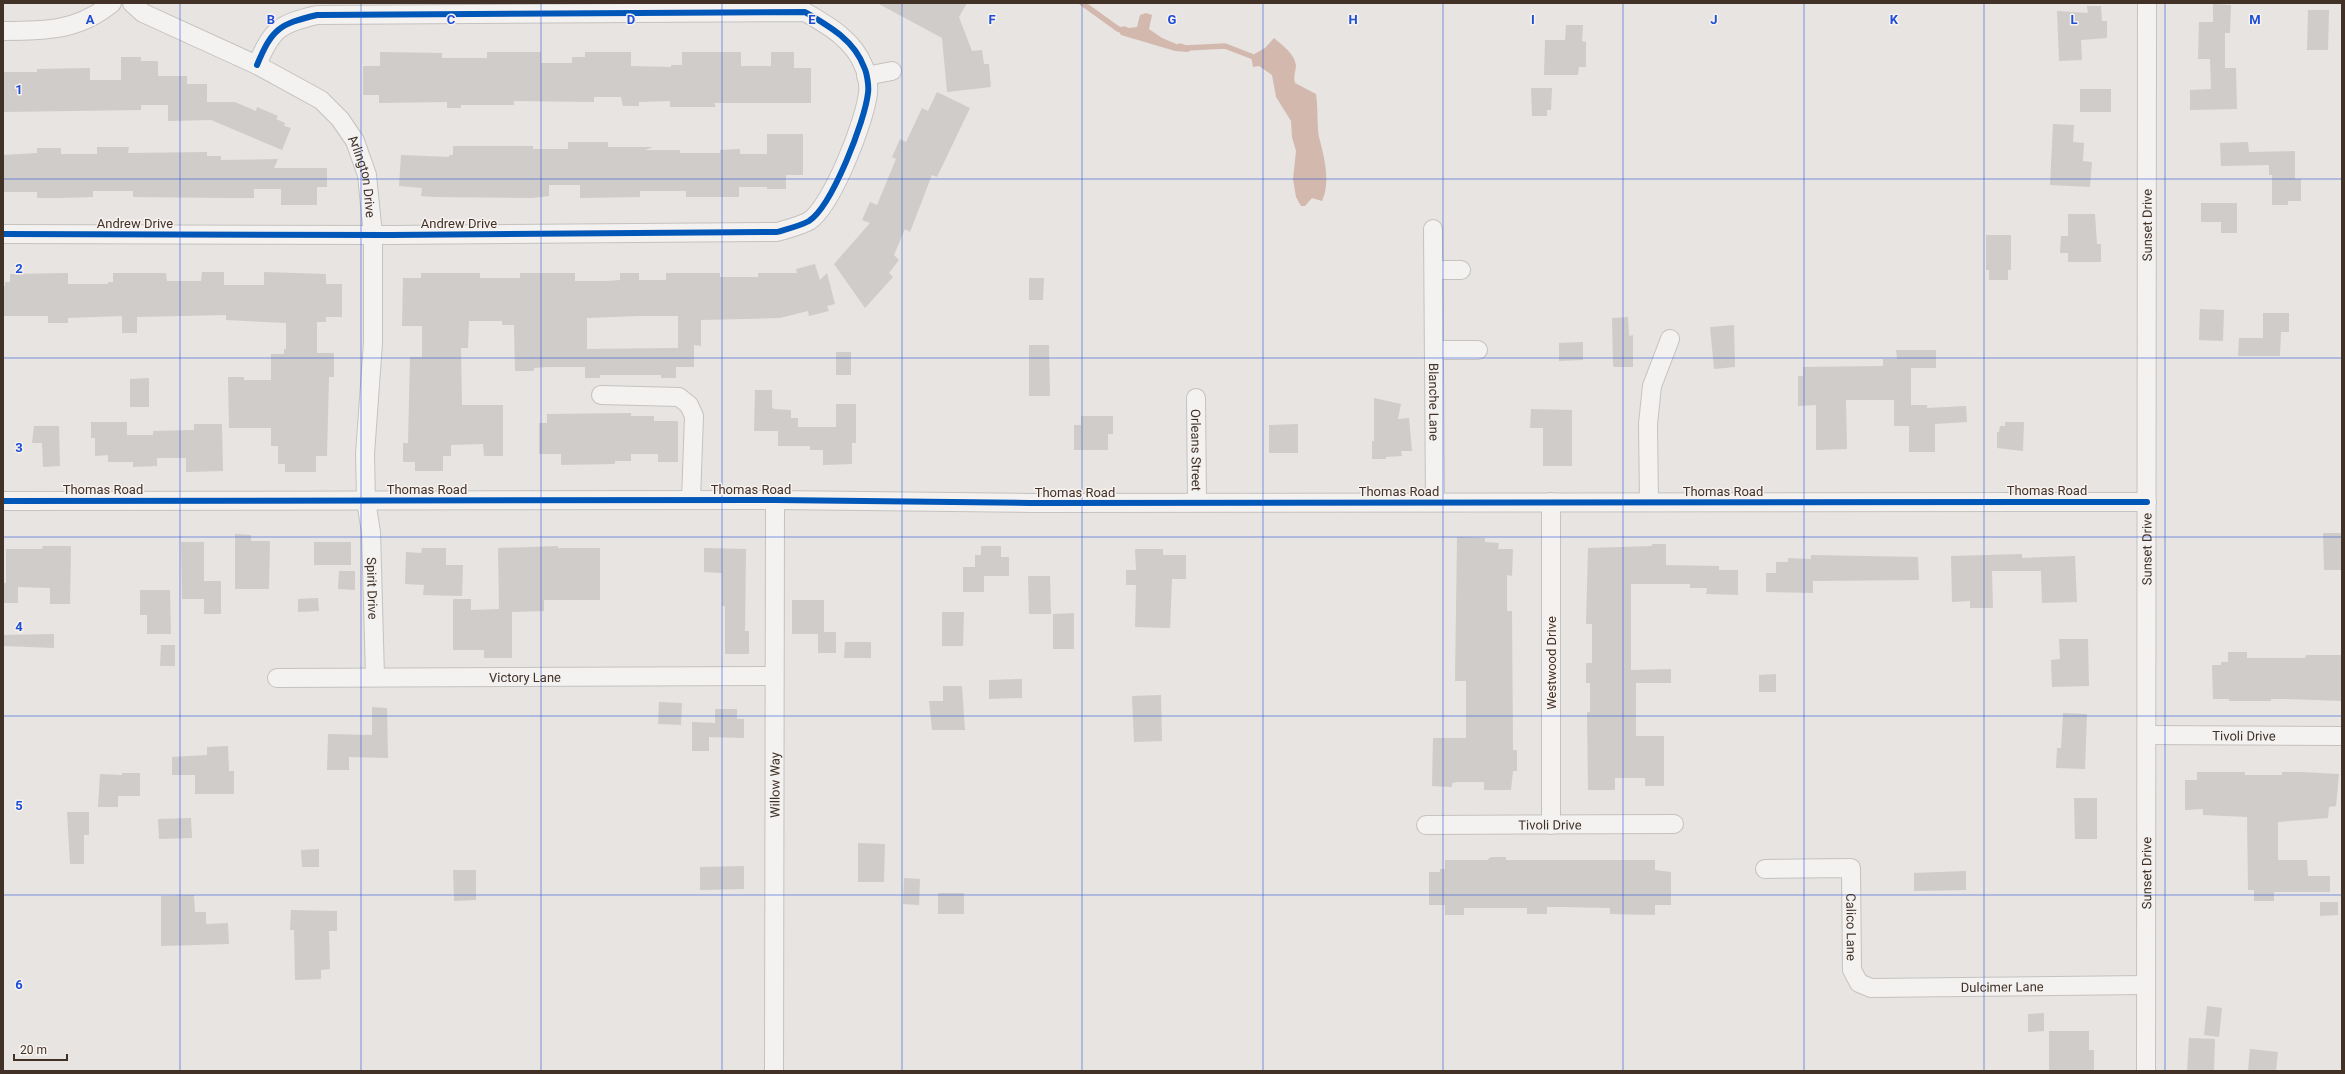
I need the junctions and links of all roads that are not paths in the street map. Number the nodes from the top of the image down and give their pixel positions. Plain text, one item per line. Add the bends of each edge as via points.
1 (112, 3) edge
2 (132, 3) edge
3 (2147, 3) edge
4 (3, 31) edge
5 (257, 65) junction
6 (892, 71) dead end
7 (866, 76) junction
8 (1433, 229) dead end
9 (3, 234) edge
10 (373, 235) junction
11 (1434, 270) junction
12 (1461, 270) dead end
13 (1670, 339) dead end
14 (1434, 350) junction
15 (1478, 350) dead end
16 (601, 395) dead end
17 (1196, 398) dead end
18 (691, 500) junction
19 (775, 500) junction
20 (3, 501) edge
21 (366, 501) junction
22 (1197, 502) junction
23 (1435, 502) junction
24 (1551, 502) junction
25 (1649, 502) junction
26 (2147, 502) junction
27 (774, 676) junction
28 (375, 677) junction
29 (277, 678) dead end
30 (2146, 735) junction
31 (2342, 736) edge
32 (1674, 824) dead end
33 (1426, 825) dead end
34 (1551, 825) junction
35 (1765, 869) dead end
36 (1860, 983) joint
37 (2146, 985) junction
38 (774, 1071) edge
39 (2146, 1071) edge

1 - 4 street via 80,24
2 - 5 street, Arlington Drive via 143,13
3 - 26 street, Sunset Drive
5 - 7 street, Andrew Drive via 265,46 277,30 292,21 317,15 805,12 836,31 854,48 865,67
5 - 10 street, Arlington Drive via 321,100 340,119 355,141 367,175
6 - 7 street
7 - 10 street, Andrew Drive via 868,92 859,131 827,201 809,221 778,232
8 - 11 street, Blanche Lane
9 - 10 street, Andrew Drive
10 - 21 street, Arlington Drive via 373,343 365,454
11 - 12 street
11 - 14 street, Blanche Lane
13 - 25 street via 1652,386 1648,424
14 - 15 street
14 - 23 street, Blanche Lane
16 - 18 street via 679,397 690,405 694,416
17 - 22 street, Orleans Street
18 - 19 street, Thomas Road
18 - 21 street, Thomas Road
19 - 22 street, Thomas Road
19 - 27 street, Willow Way
20 - 21 street, Thomas Road
21 - 28 street, Spirit Drive via 371,532
22 - 23 street, Thomas Road
23 - 24 street, Thomas Road
24 - 25 street, Thomas Road
24 - 34 street, Westwood Drive
25 - 26 street, Thomas Road
26 - 30 street, Sunset Drive
27 - 28 street, Victory Lane
27 - 38 street, Willow Way
28 - 29 street, Victory Lane
30 - 31 street, Tivoli Drive
30 - 37 street, Sunset Drive
32 - 34 street, Tivoli Drive
33 - 34 street, Tivoli Drive
35 - 36 street, Calico Lane via 1851,868 1852,970
36 - 37 street, Dulcimer Lane via 1871,988
37 - 39 street, Sunset Drive

